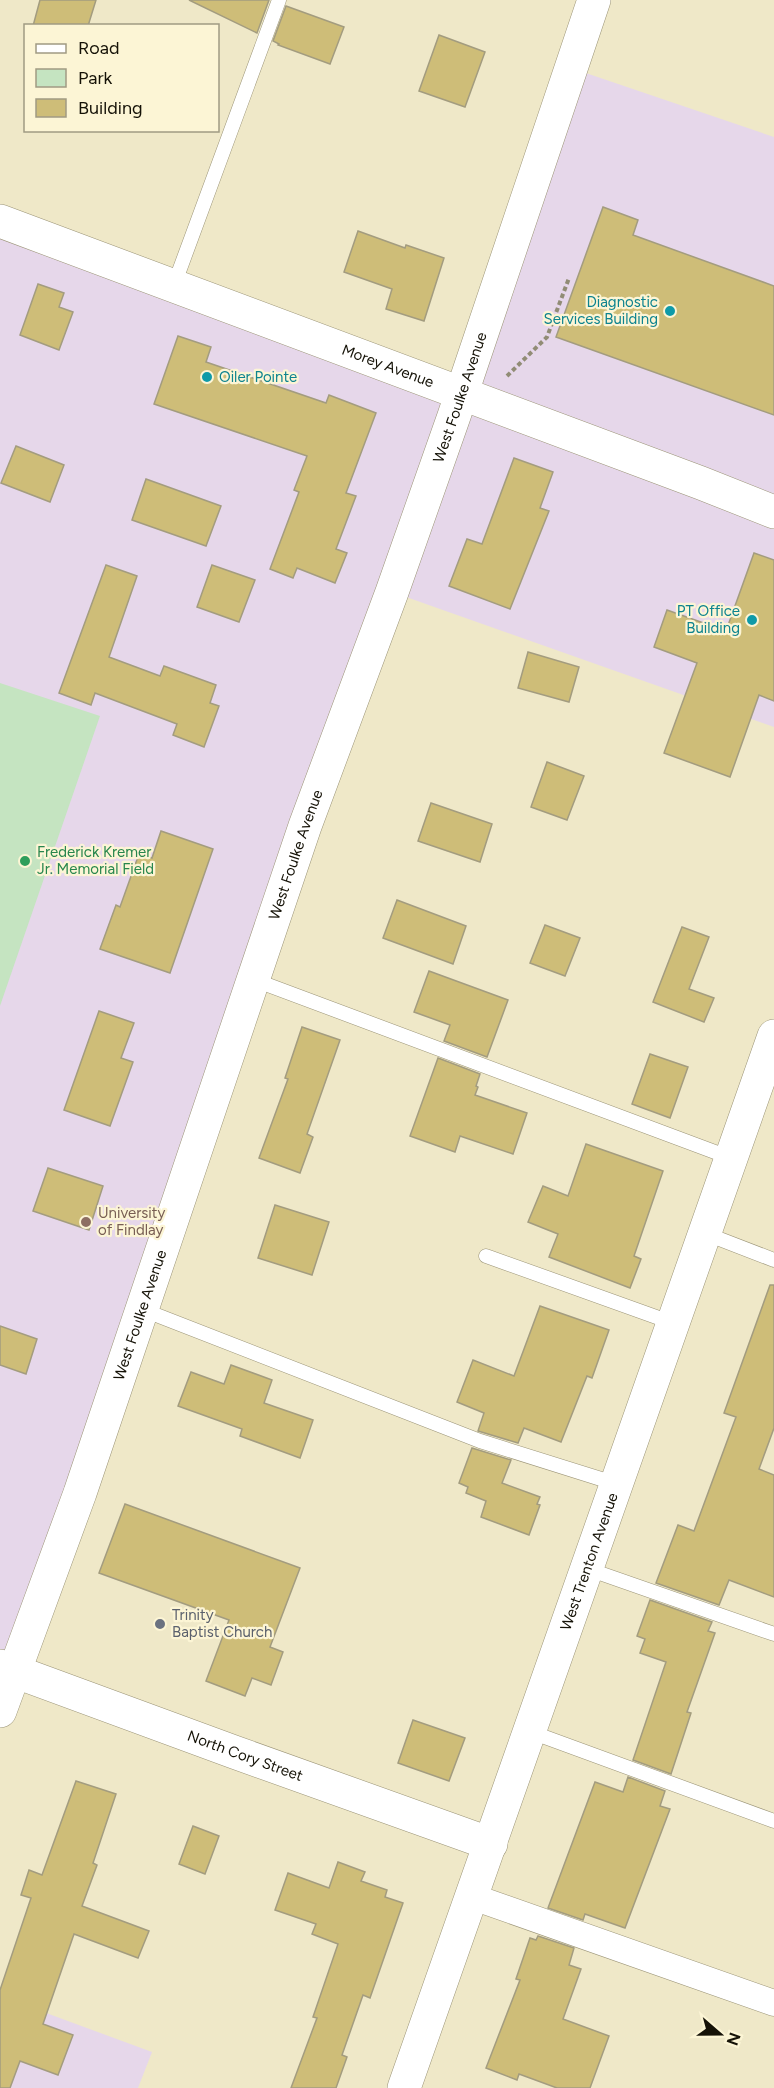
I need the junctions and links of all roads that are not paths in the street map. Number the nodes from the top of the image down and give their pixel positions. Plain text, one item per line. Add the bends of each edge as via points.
1 (279, 0) edge
2 (594, 0) edge
3 (0, 221) edge
4 (174, 285) junction
5 (462, 393) junction
6 (774, 512) edge
7 (252, 979) junction
8 (774, 1035) edge
9 (731, 1158) junction
10 (704, 1233) junction
11 (486, 1256) dead end
12 (774, 1260) edge
13 (141, 1309) junction
14 (673, 1323) junction
15 (617, 1484) junction
16 (588, 1569) junction
17 (774, 1634) edge
18 (7, 1669) edge
19 (0, 1711) edge
20 (531, 1732) junction
21 (774, 1821) edge
22 (491, 1844) junction
23 (473, 1897) junction
24 (774, 2003) edge
25 (404, 2088) edge

1 - 4 lane
2 - 5 street, West Foulke Avenue
3 - 4 street, Morey Avenue
4 - 5 street, Morey Avenue
5 - 6 street, Morey Avenue
5 - 7 street, West Foulke Avenue
7 - 9 lane
7 - 13 street, West Foulke Avenue
8 - 9 street, West Trenton Avenue
9 - 10 street, West Trenton Avenue
10 - 12 lane
10 - 14 street, West Trenton Avenue
11 - 14 lane
13 - 15 lane via 480,1441
13 - 18 street, West Foulke Avenue via 80,1493
14 - 15 street, West Trenton Avenue
15 - 16 street, West Trenton Avenue
16 - 17 lane
16 - 20 street, West Trenton Avenue
18 - 19 street, West Foulke Avenue
18 - 22 street, North Cory Street
20 - 21 lane
20 - 22 street, West Trenton Avenue
22 - 23 street, West Trenton Avenue
23 - 24 street
23 - 25 street, West Trenton Avenue

